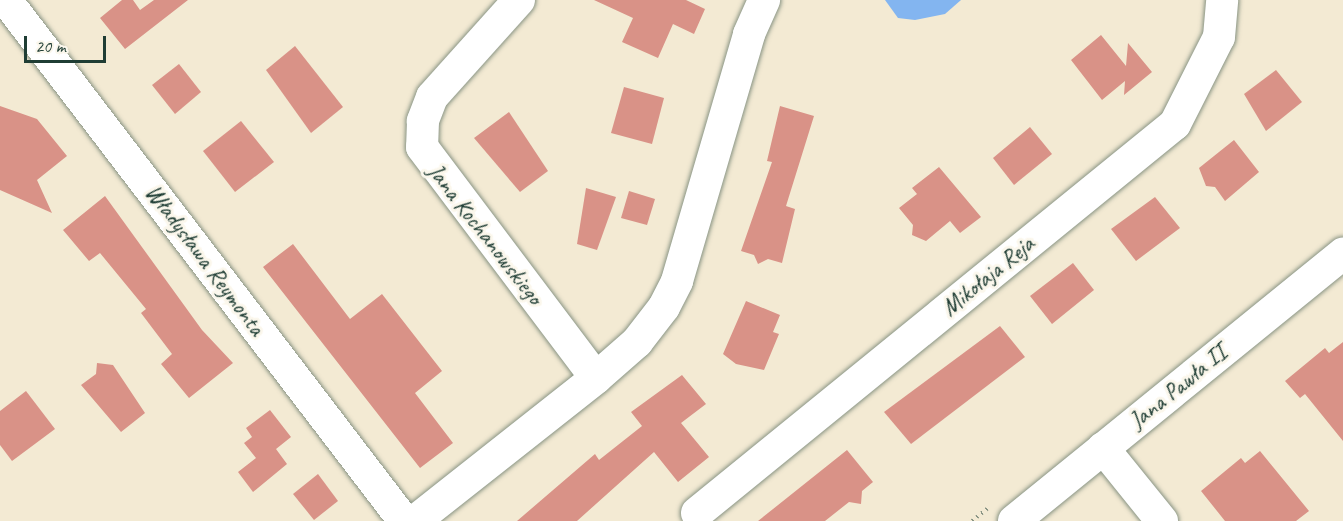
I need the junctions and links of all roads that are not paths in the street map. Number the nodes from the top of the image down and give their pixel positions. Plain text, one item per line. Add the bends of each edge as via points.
1 (6, 0) edge
2 (519, 0) edge
3 (764, 0) edge
4 (1222, 0) edge
5 (1343, 254) edge
6 (596, 378) junction
7 (1103, 448) junction
8 (697, 513) dead end
9 (404, 521) edge
10 (415, 521) edge
11 (1014, 521) edge
12 (1162, 521) edge

1 - 9 street, Władysława Reymonta
2 - 6 street, Jana Kochanowskiego via 432,97 423,121 422,147
3 - 6 street via 748,34 677,281 650,328
4 - 8 street, Mikołaja Reja via 1219,37 1175,124
5 - 7 street, Jana Pawła II
6 - 10 street
7 - 11 street, Jana Pawła II
7 - 12 street

